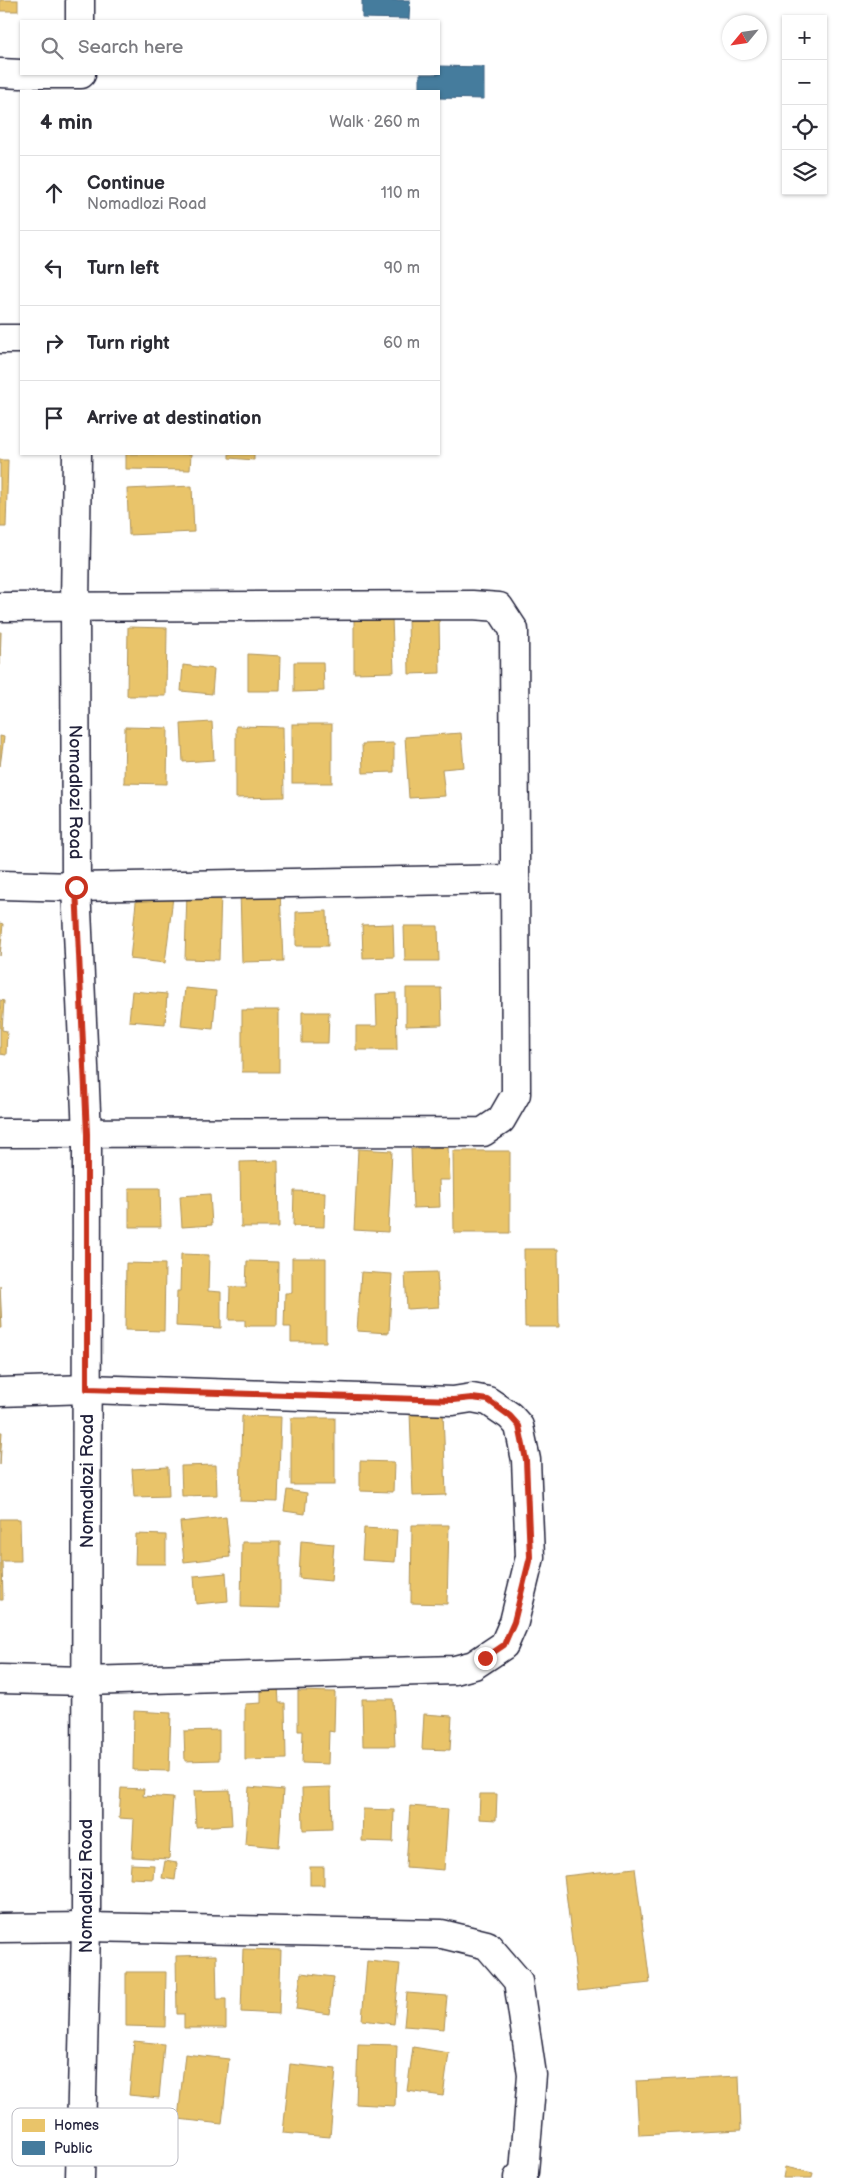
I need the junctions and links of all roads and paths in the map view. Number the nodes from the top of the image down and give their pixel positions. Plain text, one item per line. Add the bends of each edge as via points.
1 (80, 0) edge
2 (80, 20) edge
3 (0, 74) edge
4 (20, 74) edge
5 (81, 75) edge
6 (81, 90) edge
7 (0, 339) edge
8 (20, 339) edge
9 (77, 455) edge
10 (75, 606) junction
11 (0, 607) edge
12 (515, 879) junction
13 (0, 885) edge
14 (76, 887) junction
15 (0, 1133) edge
16 (87, 1134) junction
17 (87, 1389) junction
18 (0, 1392) edge
19 (0, 1679) edge
20 (86, 1681) junction
21 (86, 1927) junction
22 (0, 1928) edge
23 (82, 2108) edge
24 (518, 2178) edge

1 - 2 street
3 - 4 street
5 - 6 street
7 - 8 street
9 - 10 street, Nomadlozi Road
10 - 11 street
10 - 12 street via 499,607 514,630
10 - 14 street, Nomadlozi Road
12 - 14 street
12 - 16 street via 516,1094 501,1120 483,1132
13 - 14 street
14 - 16 street, Nomadlozi Road
15 - 16 street
16 - 17 street, Nomadlozi Road
17 - 18 street
17 - 20 street, Nomadlozi Road
17 - 20 street via 488,1400 519,1426 526,1460 530,1557 514,1622 504,1645 474,1665 455,1670
19 - 20 street
20 - 21 street, Nomadlozi Road
21 - 22 street
21 - 23 street, Nomadlozi Road
21 - 24 street via 442,1934 487,1945 518,1981 532,2075 524,2172

